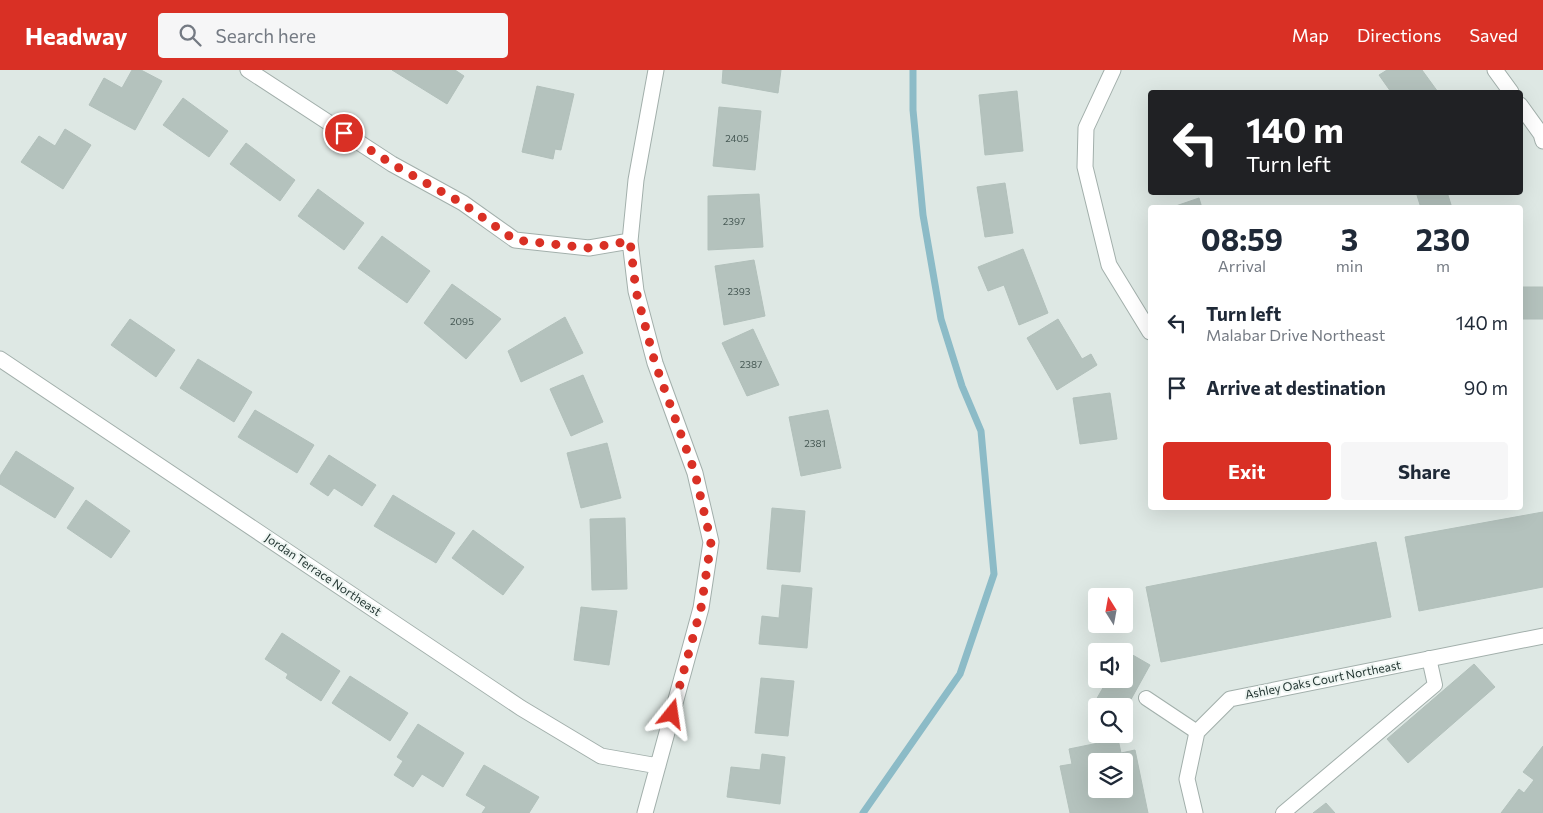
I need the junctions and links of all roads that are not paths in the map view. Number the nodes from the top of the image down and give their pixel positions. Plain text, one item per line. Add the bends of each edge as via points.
1 (248, 70) edge
2 (656, 70) edge
3 (1113, 70) edge
4 (1495, 70) edge
5 (1510, 90) edge
6 (1523, 109) edge
7 (1543, 141) edge
8 (630, 241) junction
9 (1148, 329) edge
10 (0, 359) edge
11 (1543, 636) edge
12 (1429, 658) junction
13 (1146, 698) dead end
14 (1197, 732) junction
15 (658, 766) junction
16 (645, 813) edge
17 (1195, 813) edge
18 (1283, 813) edge

1 - 8 street via 392,164 462,203 515,240 589,248
2 - 8 street via 636,180
3 - 9 street via 1086,128 1085,167 1109,265
4 - 5 street
6 - 7 street
8 - 15 street via 636,291 653,354 695,473 711,542 701,608
10 - 15 street, Jordan Terrace Northeast via 521,708 601,756
11 - 12 street, Ashley Oaks Court Northeast
12 - 14 street, Ashley Oaks Court Northeast via 1230,699
12 - 18 lane via 1435,685
13 - 14 lane
14 - 17 street via 1188,779
15 - 16 street

